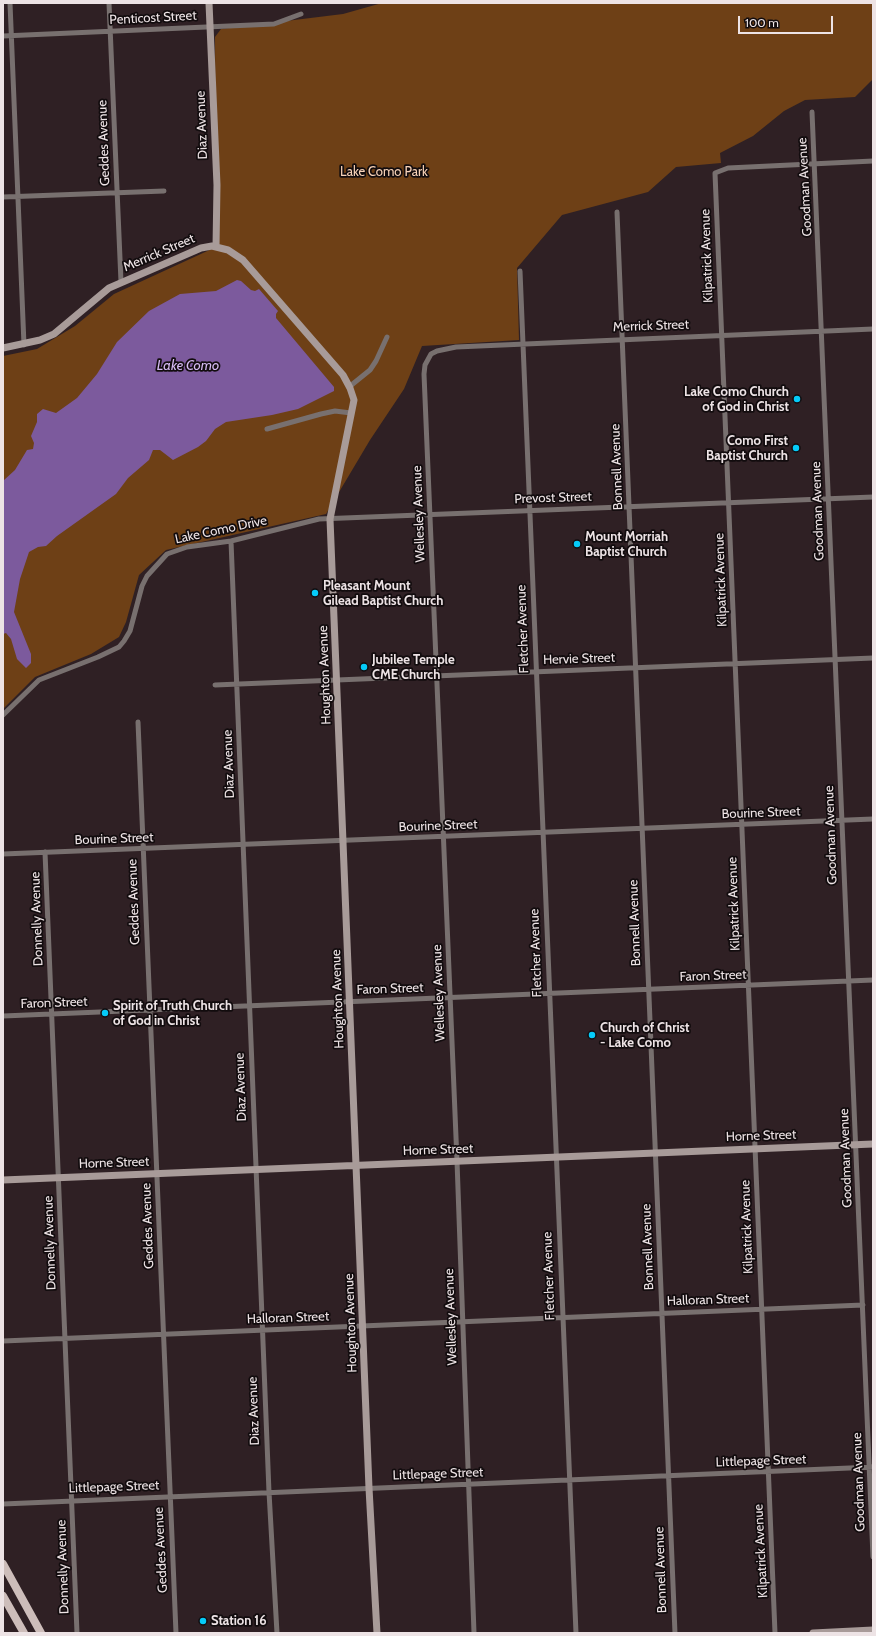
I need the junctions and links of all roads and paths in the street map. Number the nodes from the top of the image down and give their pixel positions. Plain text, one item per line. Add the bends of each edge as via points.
1 (10, 3) edge
2 (109, 3) edge
3 (209, 3) edge
4 (302, 14) dead end
5 (210, 27) junction
6 (111, 31) junction
7 (3, 36) edge
8 (12, 36) junction
9 (812, 112) dead end
10 (873, 161) edge
11 (815, 163) junction
12 (164, 191) dead end
13 (117, 193) junction
14 (18, 197) junction
15 (3, 198) edge
16 (617, 212) dead end
17 (216, 247) junction
18 (520, 271) dead end
19 (121, 282) junction
20 (873, 329) edge
21 (822, 331) junction
22 (722, 335) junction
23 (386, 337) dead end
24 (622, 339) junction
25 (523, 343) junction
26 (24, 345) junction
27 (3, 348) edge
28 (432, 354) joint
29 (339, 370) joint
30 (349, 387) junction
31 (351, 413) junction
32 (267, 429) dead end
33 (873, 497) edge
34 (828, 499) junction
35 (728, 502) junction
36 (629, 506) junction
37 (530, 510) junction
38 (430, 514) junction
39 (330, 519) junction
40 (231, 541) junction
41 (873, 658) edge
42 (834, 659) junction
43 (735, 664) junction
44 (636, 668) junction
45 (536, 672) junction
46 (437, 676) junction
47 (337, 680) junction
48 (238, 684) junction
49 (215, 685) dead end
50 (3, 715) edge
51 (138, 722) dead end
52 (873, 819) edge
53 (842, 820) junction
54 (742, 824) junction
55 (642, 828) junction
56 (542, 832) junction
57 (444, 836) junction
58 (343, 840) junction
59 (244, 844) junction
60 (143, 848) junction
61 (45, 852) junction
62 (3, 854) edge
63 (873, 980) edge
64 (849, 981) junction
65 (748, 986) junction
66 (649, 990) junction
67 (549, 994) junction
68 (450, 998) junction
69 (350, 1002) junction
70 (250, 1006) junction
71 (149, 1010) junction
72 (52, 1014) junction
73 (3, 1016) edge
74 (856, 1144) junction
75 (873, 1144) edge
76 (755, 1149) junction
77 (655, 1153) junction
78 (555, 1157) junction
79 (457, 1161) junction
80 (356, 1165) junction
81 (256, 1169) junction
82 (158, 1173) junction
83 (58, 1177) junction
84 (3, 1180) edge
85 (863, 1305) junction
86 (762, 1309) junction
87 (662, 1313) junction
88 (562, 1318) junction
89 (463, 1322) junction
90 (363, 1326) junction
91 (262, 1330) junction
92 (163, 1334) junction
93 (65, 1338) junction
94 (3, 1341) edge
95 (871, 1468) edge
96 (768, 1472) junction
97 (668, 1476) junction
98 (568, 1480) junction
99 (468, 1484) junction
100 (369, 1488) junction
101 (269, 1492) junction
102 (170, 1496) junction
103 (71, 1500) junction
104 (3, 1504) edge
105 (873, 1557) edge
106 (3, 1564) edge
107 (3, 1596) edge
108 (873, 1630) edge
109 (24, 1633) edge
110 (41, 1633) edge
111 (77, 1633) edge
112 (176, 1633) edge
113 (277, 1633) edge
114 (377, 1633) edge
115 (474, 1633) edge
116 (576, 1633) edge
117 (675, 1633) edge
118 (775, 1633) edge
119 (813, 1633) edge

1 - 8 street
2 - 6 street, Geddes Avenue
3 - 5 street, Diaz Avenue
4 - 5 street, Penticost Street via 274,24
5 - 6 street, Penticost Street
5 - 17 street, Diaz Avenue via 217,185
6 - 8 street, Penticost Street
6 - 13 street, Geddes Avenue
7 - 8 street, Penticost Street
8 - 14 street
9 - 11 street, Goodman Avenue
10 - 11 street
11 - 21 street, Goodman Avenue
11 - 22 street, Kilpatrick Avenue via 728,168 715,174
12 - 13 street
13 - 14 street
13 - 19 street, Geddes Avenue
14 - 15 street
14 - 26 street
16 - 24 street, Bonnell Avenue
17 - 19 street, Merrick Street via 201,248
17 - 29 street, Merrick Street via 228,250 242,260
18 - 25 street, Fletcher Avenue
19 - 26 street, Merrick Street via 98,295 54,334
20 - 21 street, Merrick Street
21 - 22 street, Merrick Street
21 - 34 street, Goodman Avenue
22 - 24 street, Merrick Street
22 - 35 street, Kilpatrick Avenue
23 - 30 street via 370,370
24 - 25 street, Merrick Street
24 - 36 street, Bonnell Avenue
25 - 28 street, Merrick Street via 447,348
25 - 37 street, Fletcher Avenue
26 - 27 street, Merrick Street
28 - 38 street, Wellesley Avenue via 425,365 424,374
29 - 30 street, Houghton Avenue
30 - 31 street, Houghton Avenue via 354,400
31 - 32 street via 335,411
31 - 39 street, Houghton Avenue
33 - 34 street, Prevost Street
34 - 35 street, Prevost Street
34 - 42 street, Goodman Avenue
35 - 36 street, Prevost Street
35 - 43 street, Kilpatrick Avenue
36 - 37 street, Prevost Street
36 - 44 street, Bonnell Avenue
37 - 38 street, Prevost Street
37 - 45 street, Fletcher Avenue
38 - 39 street, Prevost Street
38 - 46 street, Wellesley Avenue
39 - 40 street, Lake Como Drive via 319,519
39 - 47 street, Houghton Avenue
40 - 48 street, Diaz Avenue
40 - 50 street, Lake Como Drive via 187,547 167,554 144,581 130,631 119,647 39,680
41 - 42 street, Hervie Street
42 - 43 street, Hervie Street
42 - 53 street, Goodman Avenue
43 - 44 street, Hervie Street
43 - 54 street, Kilpatrick Avenue
44 - 45 street, Hervie Street
44 - 55 street, Bonnell Avenue
45 - 46 street, Hervie Street
45 - 56 street, Fletcher Avenue
46 - 47 street, Hervie Street
46 - 57 street, Wellesley Avenue
47 - 48 street, Hervie Street
47 - 58 street, Houghton Avenue
48 - 49 street, Hervie Street
48 - 59 street, Diaz Avenue
51 - 60 street, Geddes Avenue
52 - 53 street, Bourine Street
53 - 54 street, Bourine Street
53 - 64 street, Goodman Avenue
54 - 55 street, Bourine Street
54 - 65 street, Kilpatrick Avenue
55 - 56 street, Bourine Street
55 - 66 street, Bonnell Avenue
56 - 57 street, Bourine Street
56 - 67 street, Fletcher Avenue
57 - 58 street, Bourine Street
57 - 68 street, Wellesley Avenue
58 - 59 street, Bourine Street
58 - 69 street, Houghton Avenue
59 - 60 street, Bourine Street
59 - 70 street, Diaz Avenue
60 - 61 street, Bourine Street
60 - 71 street, Geddes Avenue
61 - 62 street, Bourine Street
61 - 72 street, Donnelly Avenue
63 - 64 street, Faron Street
64 - 65 street, Faron Street
64 - 74 street, Goodman Avenue
65 - 66 street, Faron Street
65 - 76 street, Kilpatrick Avenue
66 - 67 street, Faron Street
66 - 77 street, Bonnell Avenue
67 - 68 street, Faron Street
67 - 78 street, Fletcher Avenue
68 - 69 street, Faron Street
68 - 79 street, Wellesley Avenue
69 - 70 street, Faron Street
69 - 80 street, Houghton Avenue
70 - 71 street, Faron Street
70 - 81 street, Diaz Avenue
71 - 72 street, Faron Street
71 - 82 street, Geddes Avenue
72 - 73 street, Faron Street
72 - 83 street, Donnelly Avenue
74 - 75 street, Horne Street
74 - 76 street, Horne Street
74 - 85 street, Goodman Avenue
76 - 77 street, Horne Street
76 - 86 street, Kilpatrick Avenue
77 - 78 street, Horne Street
77 - 87 street, Bonnell Avenue
78 - 79 street, Horne Street
78 - 88 street, Fletcher Avenue
79 - 80 street, Horne Street
79 - 89 street, Wellesley Avenue
80 - 81 street, Horne Street
80 - 90 street, Houghton Avenue
81 - 82 street, Horne Street
81 - 91 street, Diaz Avenue
82 - 83 street, Horne Street
82 - 92 street, Geddes Avenue
83 - 84 street, Horne Street
83 - 93 street, Donnelly Avenue
85 - 86 street, Halloran Street
85 - 95 street, Goodman Avenue
86 - 87 street, Halloran Street
86 - 96 street, Kilpatrick Avenue
87 - 88 street, Halloran Street
87 - 97 street, Bonnell Avenue
88 - 89 street, Halloran Street
88 - 98 street, Fletcher Avenue
89 - 90 street, Halloran Street
89 - 99 street, Wellesley Avenue
90 - 91 street, Halloran Street
90 - 100 street, Houghton Avenue
91 - 92 street, Halloran Street
91 - 101 street, Diaz Avenue
92 - 93 street, Halloran Street
92 - 102 street, Geddes Avenue
93 - 94 street, Halloran Street
93 - 103 street, Donnelly Avenue
95 - 96 street, Littlepage Street
95 - 105 street, Goodman Avenue
96 - 97 street, Littlepage Street
96 - 118 street, Kilpatrick Avenue
97 - 98 street, Littlepage Street
97 - 117 street, Bonnell Avenue
98 - 99 street, Littlepage Street
98 - 116 street, Fletcher Avenue
99 - 100 street, Littlepage Street
99 - 115 street, Wellesley Avenue
100 - 101 street, Littlepage Street
100 - 114 street, Houghton Avenue
101 - 102 street, Littlepage Street
101 - 113 street, Diaz Avenue
102 - 103 street, Littlepage Street
102 - 112 street, Geddes Avenue
103 - 104 street, Littlepage Street
103 - 111 street, Donnelly Avenue
106 - 110 main road
107 - 109 main road
108 - 119 street

